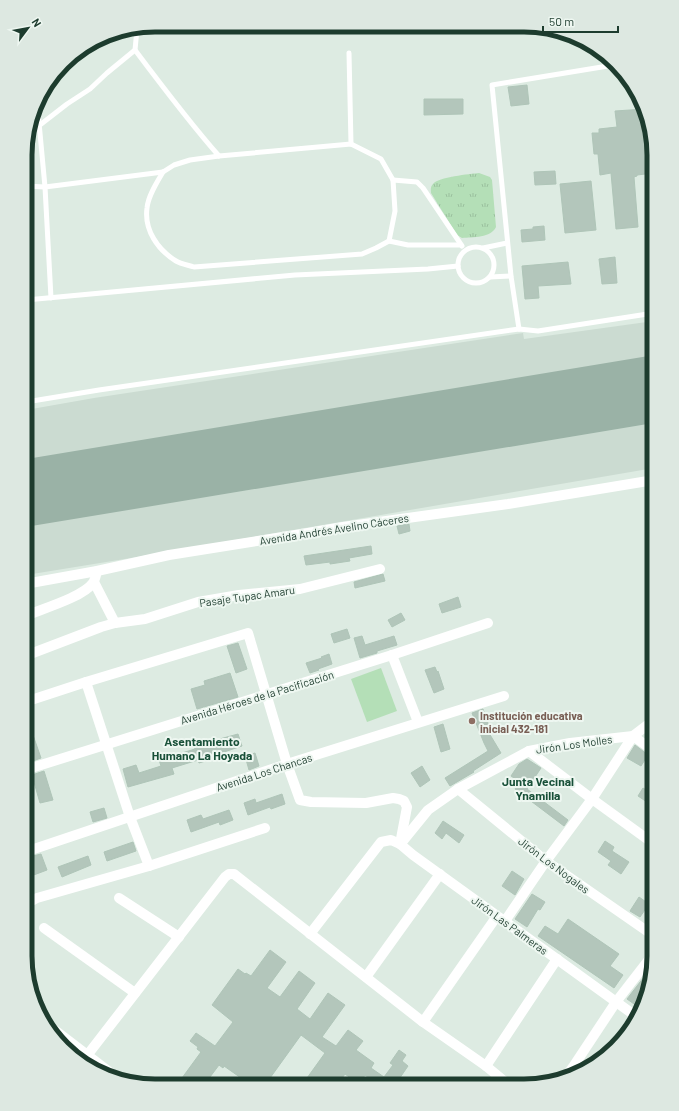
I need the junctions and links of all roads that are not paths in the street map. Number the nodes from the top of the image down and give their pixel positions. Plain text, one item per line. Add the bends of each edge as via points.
1 (137, 33) edge
2 (135, 50) junction
3 (350, 53) dead end
4 (609, 66) edge
5 (39, 116) edge
6 (40, 126) junction
7 (35, 130) edge
8 (351, 144) junction
9 (219, 156) junction
10 (163, 172) junction
11 (393, 180) junction
12 (32, 186) edge
13 (45, 187) junction
14 (389, 241) junction
15 (507, 243) junction
16 (462, 245) junction
17 (483, 248) junction
18 (465, 250) junction
19 (458, 266) junction
20 (511, 276) junction
21 (490, 277) junction
22 (51, 298) junction
23 (32, 300) edge
24 (647, 314) edge
25 (519, 329) junction
26 (32, 401) edge
27 (647, 481) edge
28 (380, 569) dead end
29 (97, 571) junction
30 (94, 582) junction
31 (32, 583) edge
32 (32, 614) edge
33 (115, 623) junction
34 (488, 623) dead end
35 (32, 653) edge
36 (392, 655) junction
37 (86, 682) junction
38 (266, 694) junction
39 (504, 696) dead end
40 (32, 700) edge
41 (418, 722) junction
42 (647, 725) edge
43 (633, 736) junction
44 (107, 744) junction
45 (647, 746) edge
46 (529, 751) junction
47 (287, 764) junction
48 (32, 768) edge
49 (458, 789) junction
50 (592, 799) junction
51 (130, 817) junction
52 (266, 828) dead end
53 (647, 839) edge
54 (400, 844) junction
55 (32, 850) edge
56 (546, 861) junction
57 (149, 866) junction
58 (440, 874) junction
59 (119, 898) dead end
60 (32, 901) edge
61 (501, 918) junction
62 (44, 928) dead end
63 (647, 931) edge
64 (310, 934) junction
65 (179, 937) junction
66 (557, 959) junction
67 (647, 963) edge
68 (366, 978) junction
69 (135, 993) junction
70 (616, 1002) junction
71 (632, 1013) edge
72 (423, 1022) junction
73 (86, 1058) edge
74 (486, 1066) junction
75 (571, 1070) edge
76 (502, 1079) edge

1 - 2 lane
2 - 6 lane via 90,89
2 - 9 lane
3 - 8 lane
4 - 15 lane via 492,85
5 - 6 lane
6 - 7 lane
6 - 13 lane
8 - 9 lane
8 - 11 lane via 381,158
9 - 10 lane via 190,160
10 - 13 lane
10 - 14 lane via 147,208 147,226 157,246 177,262 194,267 362,254
11 - 14 lane via 394,211
11 - 16 lane via 417,182
12 - 13 lane
13 - 22 lane
14 - 16 lane
15 - 17 lane
15 - 20 lane
16 - 18 lane
17 - 18 lane
17 - 21 lane via 492,255 494,261
18 - 19 lane
19 - 21 lane via 463,277 473,283 485,281
19 - 22 lane via 295,275
20 - 21 lane
20 - 25 lane
22 - 23 lane
24 - 25 lane via 538,331
25 - 26 lane
27 - 29 street, Avenida Andrés Avelino Cáceres via 176,554
28 - 33 street, Pasaje Tupac Amaru via 300,589 198,602 145,619
29 - 30 street
29 - 31 street, Avenida Andrés Avelino Cáceres
30 - 32 street via 77,595
30 - 33 street
33 - 35 street, Pasaje Tupac Amaru
34 - 36 street, Avenida Héroes de la Pacificación
36 - 38 street, Avenida Héroes de la Pacificación
36 - 41 street
37 - 38 street via 248,633
37 - 40 street
37 - 44 street
38 - 44 street, Avenida Héroes de la Pacificación
38 - 47 street
39 - 41 street, Avenida Los Chancas
41 - 47 street, Avenida Los Chancas
42 - 43 street
43 - 45 street
43 - 46 street, Jirón Los Molles via 570,743
43 - 50 street
44 - 48 street, Avenida Héroes de la Pacificación
44 - 51 street
46 - 49 street, Jirón Los Molles
46 - 50 street
47 - 51 street, Avenida Los Chancas
47 - 54 street via 300,800 366,803 393,798 404,801 407,807
49 - 54 street, Jirón Los Molles via 428,810
49 - 56 street, Jirón Los Nogales
50 - 53 street
50 - 56 street
51 - 55 street, Avenida Los Chancas
51 - 57 street
52 - 57 street
54 - 58 street, Jirón Las Palmeras
54 - 64 street via 391,840 381,842
56 - 61 street
56 - 63 street, Jirón Los Nogales
57 - 60 street
58 - 61 street, Jirón Las Palmeras
58 - 68 street
59 - 65 street
61 - 66 street, Jirón Las Palmeras
61 - 72 street
62 - 69 street
64 - 65 street via 234,874 229,874
64 - 68 street
65 - 69 street
66 - 70 street, Jirón Las Palmeras
66 - 74 street
67 - 70 street
68 - 72 street
69 - 73 street
70 - 71 street, Jirón Las Palmeras
70 - 75 street
72 - 74 street
74 - 76 street

